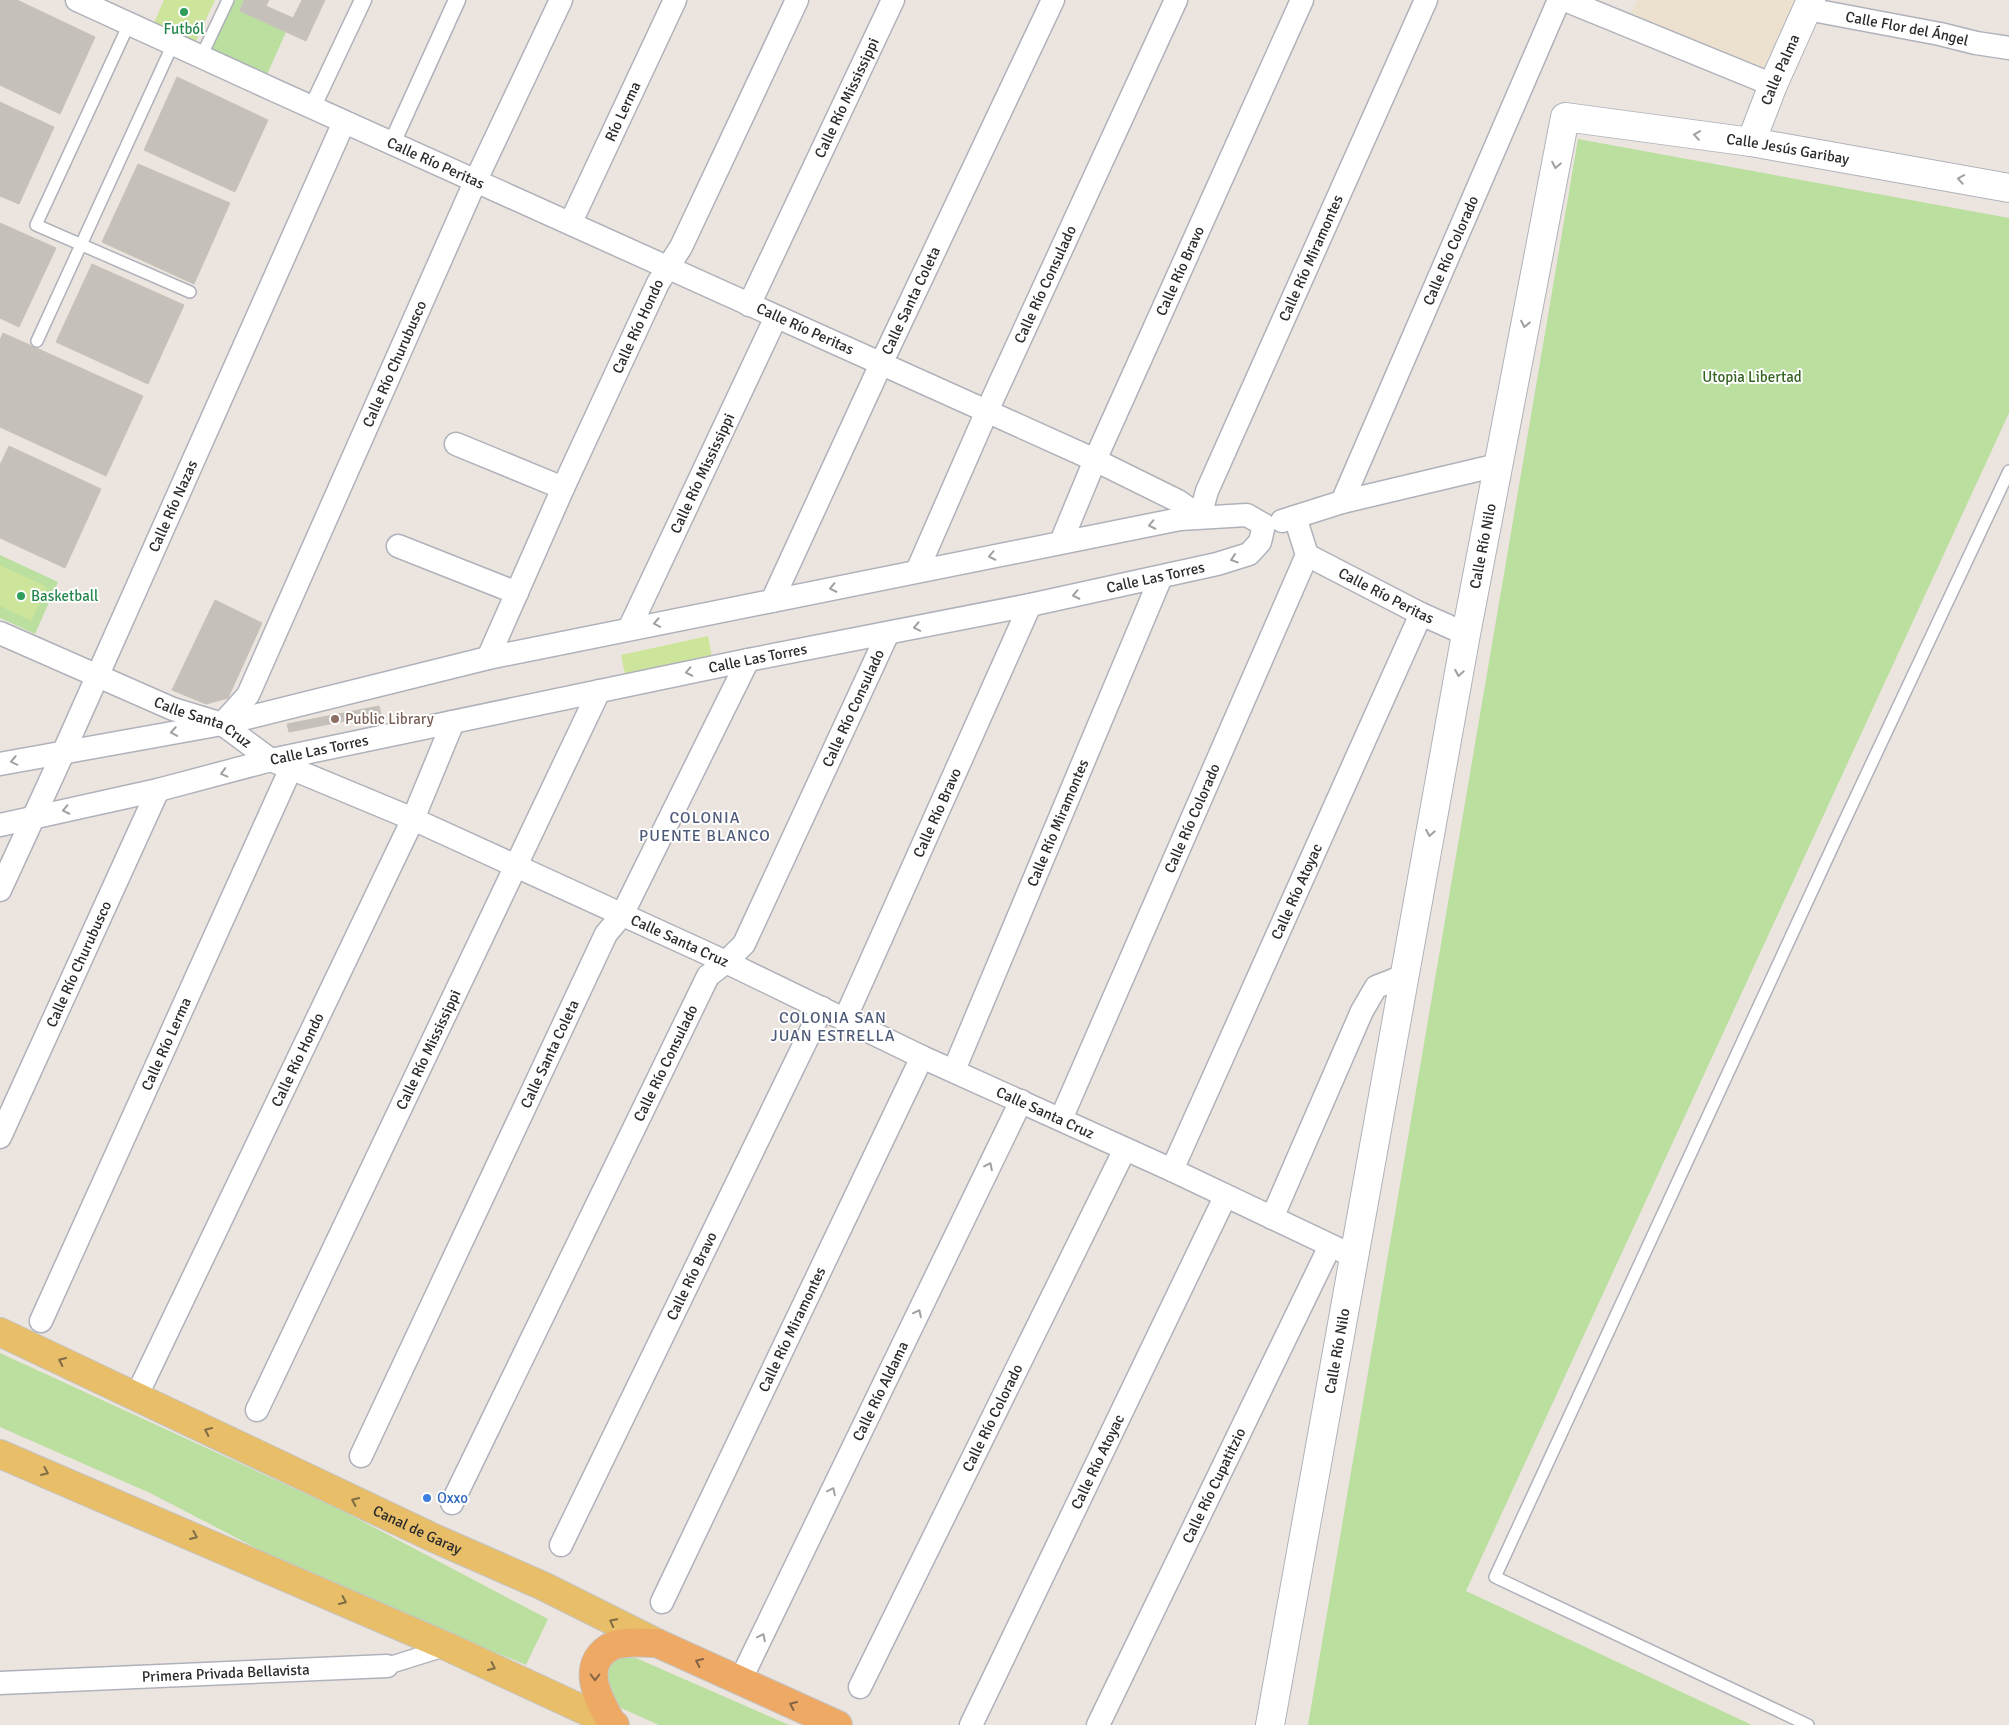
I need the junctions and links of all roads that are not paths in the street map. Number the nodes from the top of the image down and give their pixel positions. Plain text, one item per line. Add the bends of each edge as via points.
1 (77, 0) edge
2 (228, 0) edge
3 (363, 0) edge
4 (457, 0) edge
5 (561, 0) edge
6 (676, 0) edge
7 (797, 0) edge
8 (893, 0) edge
9 (1053, 0) edge
10 (1176, 0) edge
11 (1302, 0) edge
12 (1426, 0) edge
13 (1559, 0) edge
14 (1565, 0) edge
15 (1809, 5) edge
16 (129, 24) junction
17 (173, 44) junction
18 (2009, 48) edge
19 (201, 57) junction
20 (1773, 85) junction
21 (312, 108) junction
22 (1565, 117) joint
23 (344, 122) junction
24 (1751, 142) junction
25 (392, 143) junction
26 (476, 182) junction
27 (2009, 188) edge
28 (571, 222) junction
29 (82, 245) junction
30 (669, 268) junction
31 (190, 292) dead end
32 (749, 305) junction
33 (776, 317) junction
34 (37, 341) dead end
35 (881, 364) junction
36 (987, 411) junction
37 (456, 444) dead end
38 (1095, 460) junction
39 (1498, 465) junction
40 (2009, 471) edge
41 (563, 488) junction
42 (1342, 502) junction
43 (1200, 516) junction
44 (1295, 517) junction
45 (1264, 525) junction
46 (1061, 542) junction
47 (398, 546) dead end
48 (1307, 555) junction
49 (917, 571) junction
50 (1161, 577) junction
51 (517, 593) junction
52 (772, 601) junction
53 (1030, 605) junction
54 (1422, 614) junction
55 (629, 629) junction
56 (0, 633) edge
57 (888, 633) junction
58 (1466, 634) junction
59 (488, 658) junction
60 (748, 660) junction
61 (97, 676) junction
62 (599, 691) junction
63 (453, 722) junction
64 (222, 724) junction
65 (64, 751) junction
66 (0, 764) edge
67 (281, 764) junction
68 (158, 790) junction
69 (34, 817) junction
70 (413, 819) junction
71 (0, 825) edge
72 (515, 866) junction
73 (0, 890) edge
74 (622, 915) junction
75 (726, 962) junction
76 (1404, 976) junction
77 (822, 1008) junction
78 (845, 1019) junction
79 (922, 1057) junction
80 (954, 1070) junction
81 (1020, 1100) junction
82 (1061, 1119) junction
83 (0, 1137) edge
84 (1125, 1149) junction
85 (1172, 1170) junction
86 (1225, 1197) junction
87 (1272, 1218) junction
88 (1330, 1246) junction
89 (1355, 1257) junction
90 (40, 1321) dead end
91 (0, 1332) edge
92 (136, 1397) junction
93 (257, 1410) dead end
94 (0, 1454) edge
95 (361, 1456) dead end
96 (452, 1503) dead end
97 (561, 1545) dead end
98 (662, 1602) dead end
99 (657, 1643) junction
100 (448, 1647) junction
101 (387, 1666) joint
102 (740, 1681) junction
103 (0, 1683) edge
104 (860, 1687) dead end
105 (613, 1725) edge
106 (838, 1725) edge
107 (971, 1725) edge
108 (1098, 1725) edge
109 (1270, 1725) edge
110 (1808, 1725) edge

1 - 16 street, Calle Río Peritas
2 - 19 lane
3 - 21 street
4 - 25 street
5 - 26 street, Calle Río Churubusco
6 - 28 street, Río Lerma
7 - 30 street, Calle Río Hondo
8 - 32 street, Calle Río Mississippi
9 - 35 street, Calle Santa Coleta
10 - 36 street, Calle Río Consulado
11 - 38 street, Calle Río Bravo
12 - 43 street, Calle Río Miramontes via 1207,491
13 - 42 street, Calle Río Colorado
14 - 20 street
15 - 18 street, Calle Flor del Ángel
15 - 20 street, Calle Palma
16 - 17 street, Calle Río Peritas
16 - 29 lane via 36,225
17 - 19 street, Calle Río Peritas
17 - 29 lane
19 - 21 street, Calle Río Peritas
20 - 24 street, Calle Palma
21 - 23 street, Calle Río Peritas
24 -> 22 street, Calle Jesús Garibay
22 -> 39 street, Calle Río Nilo
23 - 25 street, Calle Río Peritas
23 - 61 street, Calle Río Nazas
27 -> 24 street, Calle Jesús Garibay
25 - 26 street, Calle Río Peritas
26 - 28 street, Calle Río Peritas
26 - 64 street, Calle Río Churubusco via 248,695
28 - 30 street, Calle Río Peritas
29 - 31 lane
29 - 34 lane
30 - 32 street, Calle Río Peritas
30 - 41 street, Calle Río Hondo via 658,283
32 - 33 street, Calle Río Peritas
33 - 35 street, Calle Río Peritas
33 - 55 street, Calle Río Mississippi
35 - 36 street, Calle Río Peritas
35 - 52 street, Calle Santa Coleta
36 - 38 street, Calle Río Peritas
36 - 49 street, Calle Río Consulado
37 - 41 street
38 - 43 street, Calle Río Peritas via 1178,501
38 - 46 street, Calle Río Bravo
39 - 42 street
39 - 58 street, Calle Río Nilo
40 - 110 lane via 1495,1577
41 - 51 street, Calle Río Hondo
42 - 44 street
43 - 45 street via 1248,515
43 -> 46 street
44 - 45 street
44 - 48 street
45 -> 50 street, Calle Las Torres via 1260,542 1249,554
46 -> 49 street
47 - 51 street
48 - 54 street, Calle Río Peritas
48 - 82 street, Calle Río Colorado
49 -> 52 street
50 -> 53 street, Calle Las Torres
50 - 80 street, Calle Río Miramontes
51 - 59 street, Calle Río Hondo
52 -> 55 street
53 -> 57 street, Calle Las Torres
53 - 78 street, Calle Río Bravo
54 - 58 street, Calle Río Peritas
54 - 85 street, Calle Río Atoyac
55 - 59 street
56 - 61 street, Calle Santa Cruz
57 - 60 street, Calle Las Torres
57 - 75 street, Calle Río Consulado via 744,944
58 -> 76 street, Calle Río Nilo
59 - 64 street
60 -> 62 street, Calle Las Torres
60 - 74 street, Calle Santa Coleta
61 - 64 street, Calle Santa Cruz via 173,709
61 - 65 street, Calle Río Nazas
62 - 63 street, Calle Las Torres
62 - 72 street, Calle Río Mississippi
63 - 67 street, Calle Las Torres
63 - 70 street, Calle Río Hondo
64 -> 65 street
64 - 67 street, Calle Santa Cruz
65 -> 66 street
65 - 69 street, Calle Río Nazas
67 -> 68 street, Calle Las Torres
67 - 70 street, Calle Santa Cruz
67 - 90 street, Calle Río Lerma
68 -> 69 street, Calle Las Torres
68 - 83 street, Calle Río Churubusco
69 - 71 street, Calle Las Torres
69 - 73 street, Calle Río Nazas
70 - 72 street, Calle Santa Cruz
70 - 92 street, Calle Río Hondo
72 - 74 street, Calle Santa Cruz
72 - 93 street, Calle Río Mississippi
74 - 75 street, Calle Santa Cruz
74 - 95 street, Calle Santa Coleta via 606,934
75 - 77 street, Calle Santa Cruz
75 - 96 street, Calle Río Consulado via 708,976
76 - 87 street via 1376,987 1362,1011
76 - 89 street, Calle Río Nilo
77 - 78 street, Calle Santa Cruz
77 - 97 street, Calle Río Bravo
78 - 79 street, Calle Santa Cruz
79 - 80 street, Calle Santa Cruz
79 - 98 street, Calle Río Miramontes
80 - 81 street, Calle Santa Cruz
81 - 82 street, Calle Santa Cruz
102 -> 81 street, Calle Río Aldama
82 - 84 street, Calle Santa Cruz
84 - 85 street, Calle Santa Cruz
84 - 104 street, Calle Río Colorado
85 - 86 street, Calle Santa Cruz
86 - 87 street, Calle Santa Cruz
86 - 107 street, Calle Río Atoyac
87 - 88 street, Calle Santa Cruz
88 - 89 street, Calle Santa Cruz
88 - 108 street, Calle Río Cupatitzio
89 - 109 street, Calle Río Nilo
92 -> 91 main road, Canal de Garay
99 -> 92 main road, Canal de Garay via 543,1586
94 -> 100 main road
102 -> 99 highway, Canal de Garay
99 -> 105 highway via 611,1647 596,1660 593,1679 598,1697
100 - 101 street, Primera Privada Bellavista
100 -> 105 main road
101 - 103 street, Primera Privada Bellavista
106 -> 102 highway, Canal de Garay

